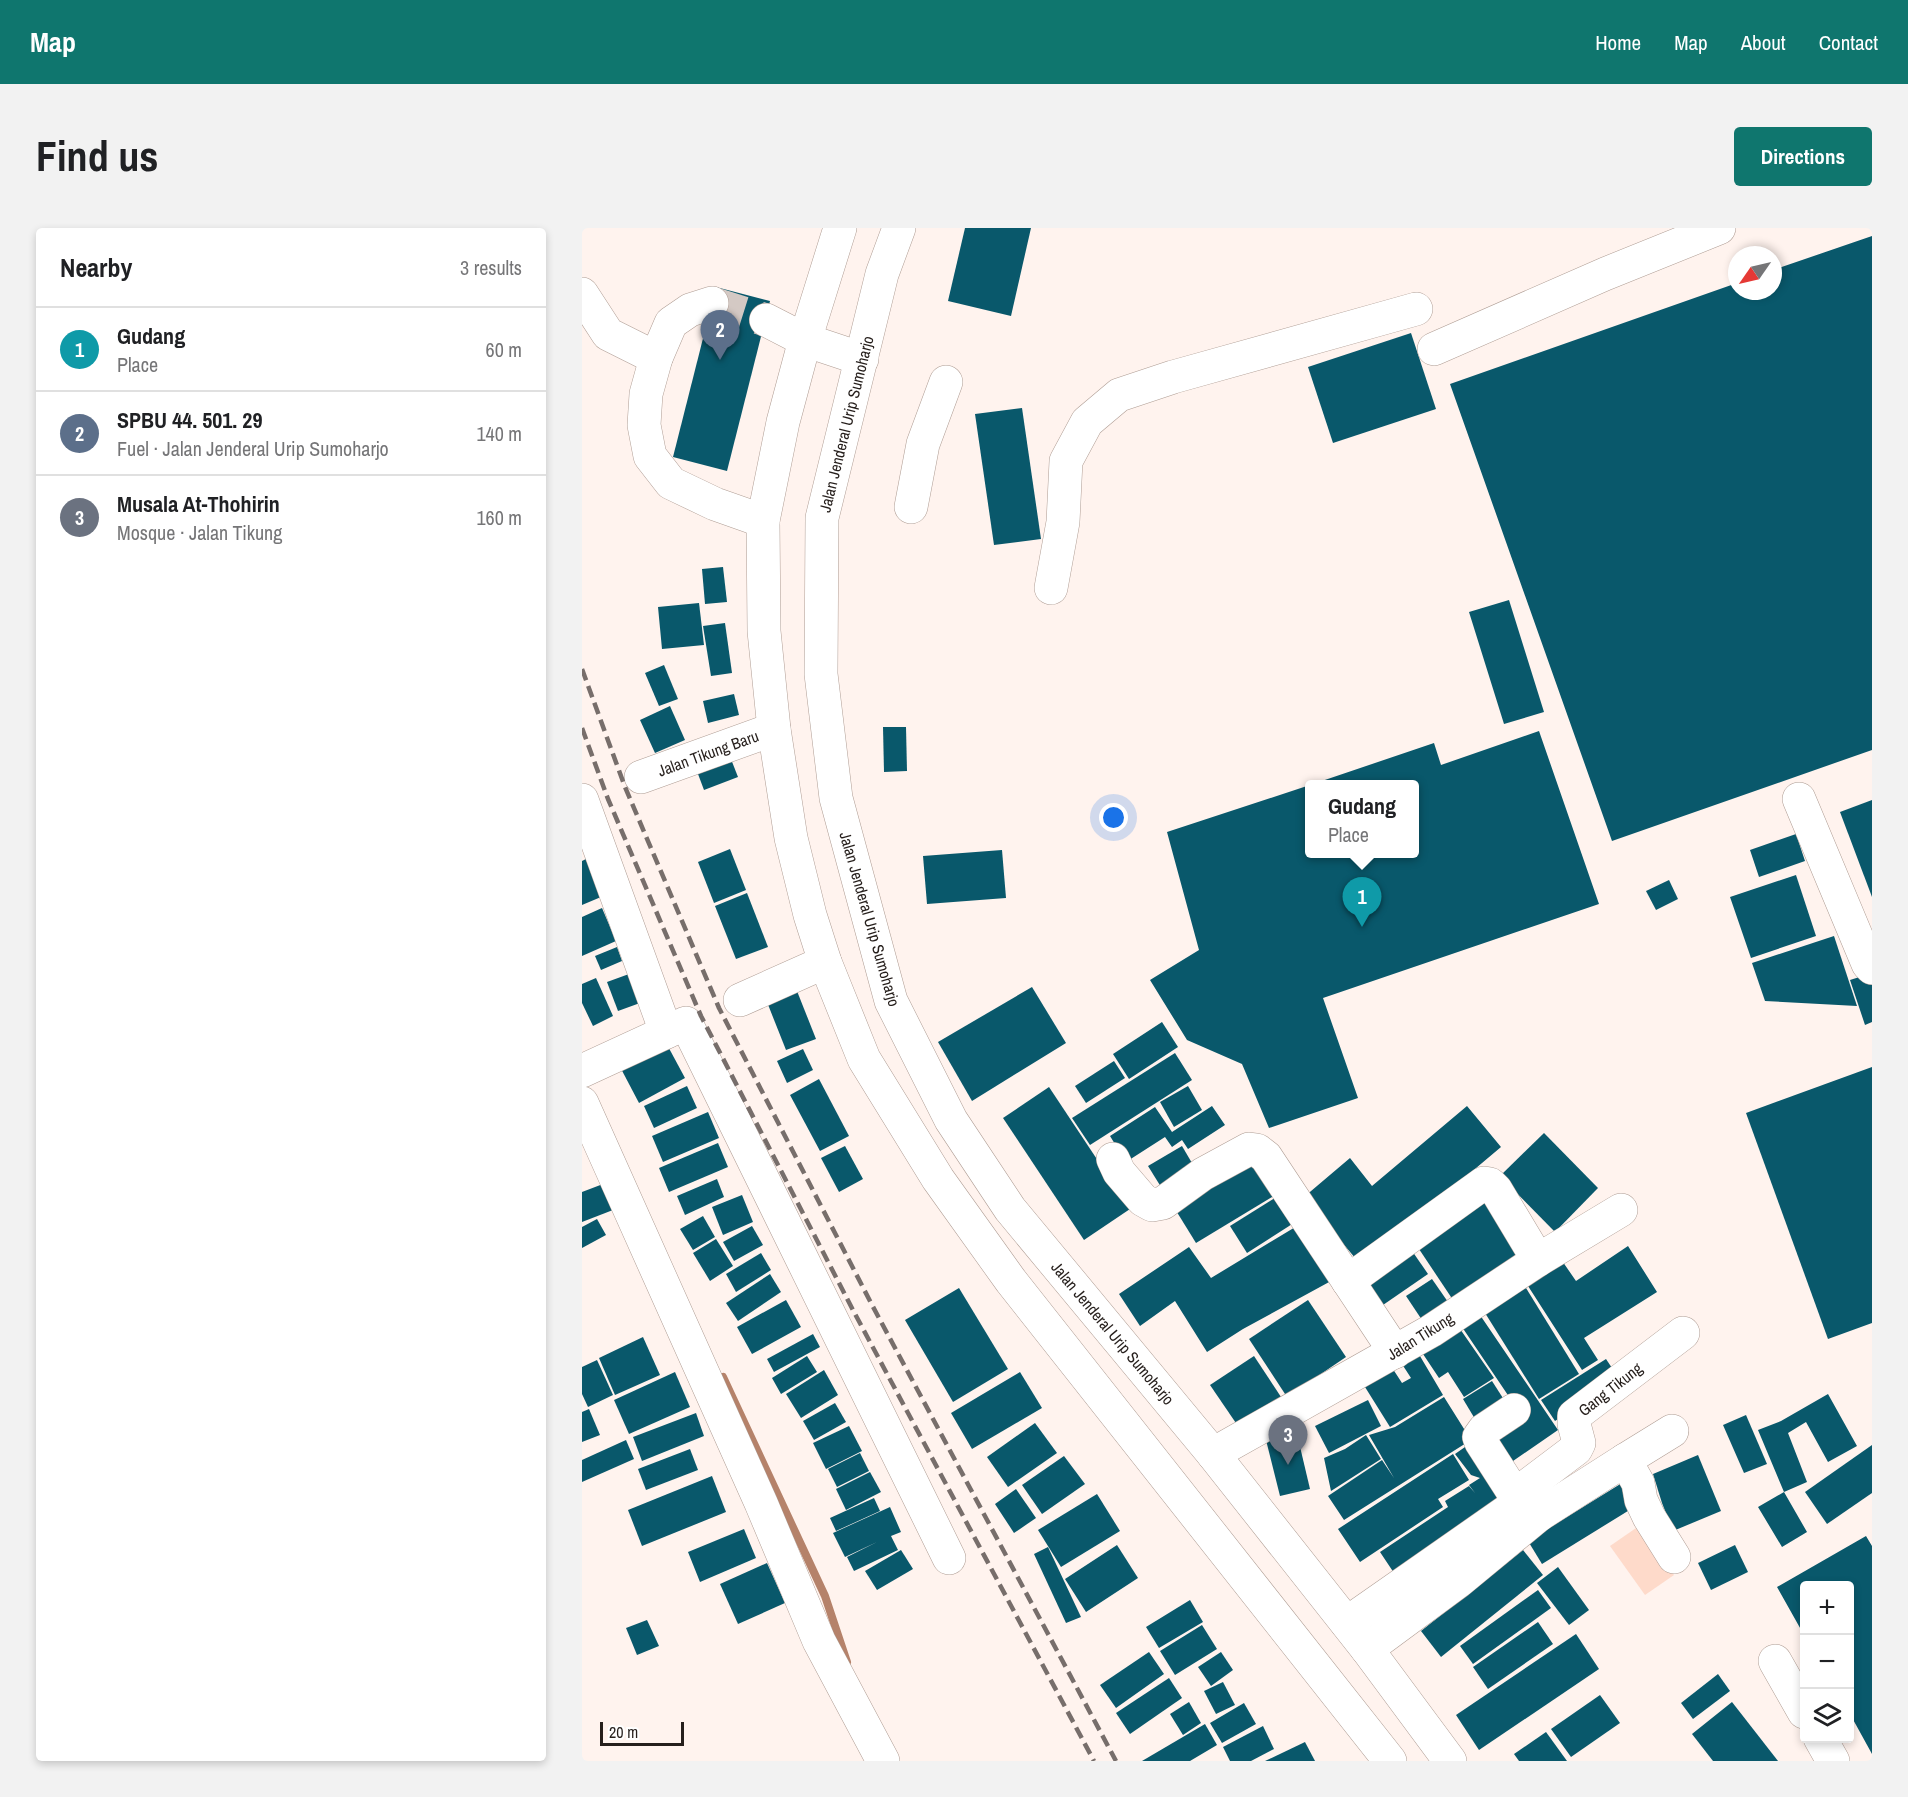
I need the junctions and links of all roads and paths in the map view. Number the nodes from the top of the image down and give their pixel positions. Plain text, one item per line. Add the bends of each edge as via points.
1 (840, 228) edge
2 (899, 228) edge
3 (1719, 228) edge
4 (582, 294) edge
5 (712, 303) tunnel mouth
6 (1416, 309) dead end
7 (766, 320) tunnel mouth
8 (805, 340) junction
9 (1434, 349) dead end
10 (656, 358) junction
11 (862, 359) junction
12 (946, 382) dead end
13 (911, 507) dead end
14 (763, 521) junction
15 (1051, 588) dead end
16 (774, 729) junction
17 (641, 777) dead end
18 (587, 796) edge
19 (1799, 799) dead end
20 (825, 962) junction
21 (1872, 968) edge
22 (740, 1000) dead end
23 (666, 1032) junction
24 (590, 1067) edge
25 (582, 1103) edge
26 (1113, 1159) dead end
27 (1621, 1210) dead end
28 (1538, 1260) junction
29 (1348, 1281) junction
30 (1683, 1333) dead end
31 (1395, 1352) junction
32 (1514, 1410) dead end
33 (1672, 1431) dead end
34 (1213, 1454) junction
35 (1625, 1460) junction
36 (1526, 1503) junction
37 (1674, 1557) dead end
38 (949, 1558) dead end
39 (1347, 1623) junction
40 (1367, 1649) junction
41 (1775, 1660) dead end
42 (1800, 1705) edge
43 (1823, 1743) edge
44 (883, 1761) edge
45 (1390, 1761) edge
46 (1450, 1761) edge
47 (1833, 1761) edge

1 - 8 main road
2 - 11 main road, Jalan Jenderal Urip Sumoharjo via 882,274
3 - 9 main road
4 - 10 main road via 608,334
5 - 10 main road via 690,310 671,323
6 - 15 main road via 1119,395 1087,422 1066,461 1062,522
7 - 8 main road
8 - 11 main road
8 - 14 main road
10 - 14 main road via 646,394 644,426 650,456 670,483
11 - 34 main road, Jalan Jenderal Urip Sumoharjo via 822,518 821,674 836,798 891,1001 951,1120 1010,1209
12 - 13 main road via 923,444
14 - 16 main road via 764,631
16 - 17 main road, Jalan Tikung Baru
16 - 20 main road via 790,838
18 - 23 main road
19 - 21 main road
20 - 22 main road
20 - 45 main road via 864,1059 938,1179 1011,1281
23 - 24 main road
23 - 38 main road via 686,1023
25 - 44 main road via 819,1641
26 - 29 main road via 1143,1200 1152,1204 1163,1203 1203,1174 1248,1149 1257,1150 1266,1157
27 - 28 main road, Jalan Tikung
28 - 29 main road via 1496,1190 1484,1184
28 - 31 main road, Jalan Tikung
29 - 31 main road
30 - 36 main road, Gang Tikung via 1574,1416 1579,1443 1576,1449
31 - 34 main road, Jalan Tikung
32 - 36 main road via 1479,1437
33 - 35 main road
34 - 39 main road, Jalan Jenderal Urip Sumoharjo
35 - 36 main road
35 - 37 main road via 1638,1483 1649,1517
36 - 39 main road
36 - 40 main road via 1459,1581
39 - 40 main road, Jalan Jenderal Urip Sumoharjo
40 - 46 main road, Jalan Jenderal Urip Sumoharjo
41 - 42 main road
43 - 47 main road

